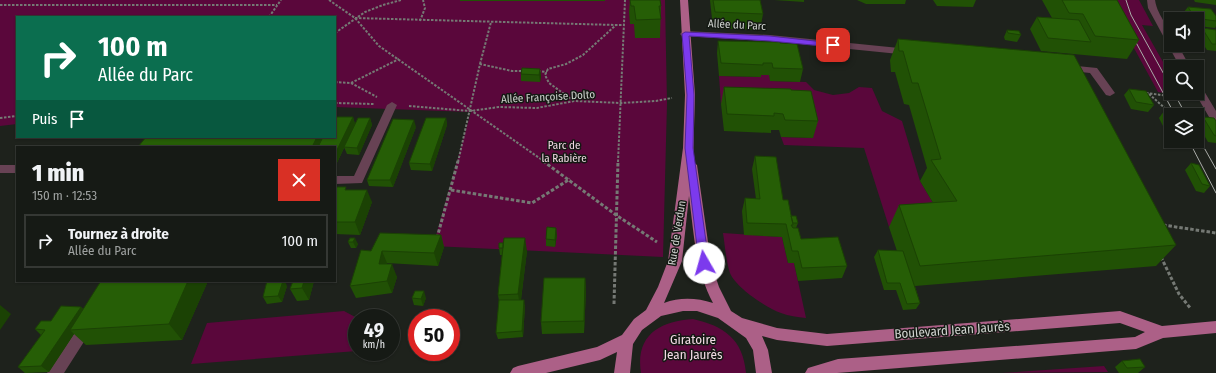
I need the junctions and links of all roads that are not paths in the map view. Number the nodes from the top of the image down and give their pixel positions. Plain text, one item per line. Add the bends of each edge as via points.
1 (684, 0) edge
2 (1151, 0) edge
3 (1164, 29) edge
4 (685, 34) junction
5 (919, 53) edge
6 (1054, 67) edge
7 (1110, 93) dead end
8 (1204, 100) edge
9 (392, 104) road end
10 (1216, 120) edge
11 (689, 148) junction
12 (0, 169) edge
13 (16, 169) edge
14 (336, 180) edge
15 (652, 313) junction
16 (725, 313) junction
17 (96, 314) edge
18 (741, 324) junction
19 (1211, 327) edge
20 (1162, 332) junction
21 (628, 339) junction
22 (55, 373) edge
23 (518, 373) edge
24 (622, 373) edge
25 (764, 373) edge
26 (813, 373) edge

1 - 4 main road, Rue de Verdun
2 - 3 street via 1152,8
4 - 5 street, Allée du Parc via 770,38
4 - 11 main road, Rue de Verdun via 690,95
6 - 7 street via 1093,70
8 - 10 street
9 - 14 street via 358,180
11 - 15 main road, Rue de Verdun via 675,261
11 - 16 main road, Rue de Verdun via 704,263 712,288
12 - 13 street
15 - 16 main road via 669,306 688,304
15 - 21 main road via 638,324
16 - 18 main road
17 - 22 street
18 - 20 main road, Boulevard Jean Jaurès via 777,334 827,340 1120,317
18 - 25 main road via 755,338 762,355
19 - 20 main road, Boulevard Jean Jaurès
20 - 26 main road, Boulevard Jean Jaurès via 1136,343 838,366
21 - 23 main road via 600,353
21 - 24 main road

